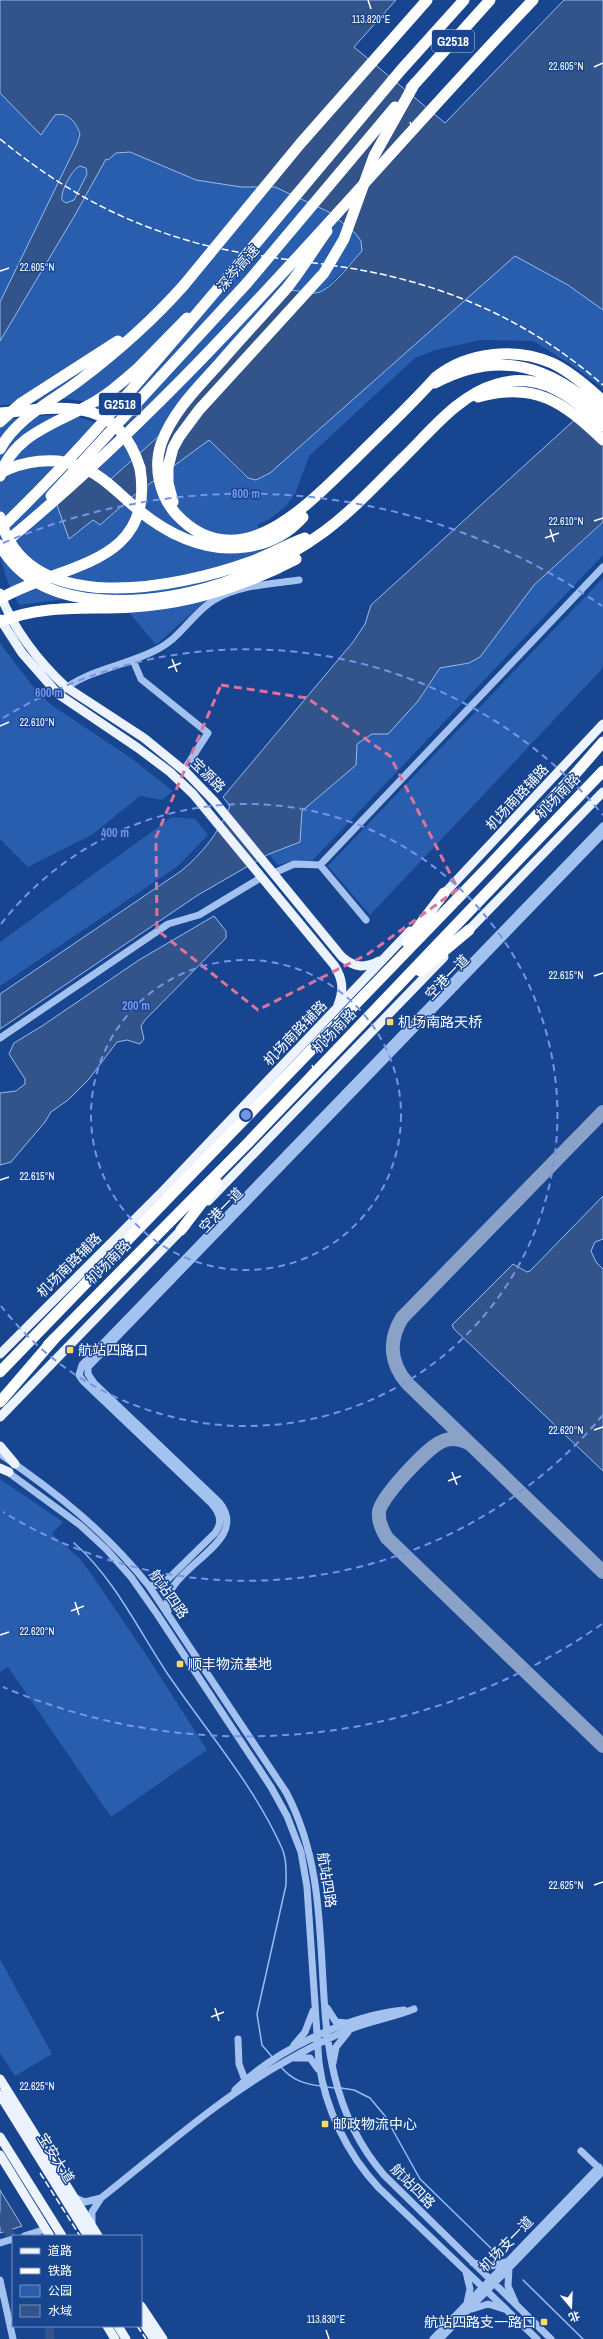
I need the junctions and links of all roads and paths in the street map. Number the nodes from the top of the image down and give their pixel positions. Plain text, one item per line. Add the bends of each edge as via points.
1 (427, 0) edge
2 (464, 0) edge
3 (490, 0) edge
4 (533, 0) edge
5 (415, 83) junction
6 (338, 214) junction
7 (232, 272) junction
8 (184, 285) junction
9 (422, 393) junction
10 (603, 401) edge
11 (457, 405) junction
12 (0, 413) edge
13 (603, 414) edge
14 (0, 422) edge
15 (603, 426) edge
16 (603, 440) edge
17 (0, 449) edge
18 (0, 473) edge
19 (0, 476) edge
20 (0, 517) edge
21 (335, 523) junction
22 (190, 525) junction
23 (0, 529) edge
24 (283, 529) junction
25 (13, 536) junction
26 (0, 545) edge
27 (0, 549) edge
28 (293, 552) junction
29 (603, 567) edge
30 (299, 580) dead end
31 (0, 593) edge
32 (0, 600) edge
33 (0, 618) edge
34 (0, 622) edge
35 (133, 660) junction
36 (66, 687) junction
37 (58, 694) junction
38 (603, 724) edge
39 (603, 742) edge
40 (184, 770) junction
41 (603, 771) edge
42 (603, 792) edge
43 (603, 826) edge
44 (603, 834) edge
45 (320, 865) junction
46 (274, 873) junction
47 (259, 874) junction
48 (444, 893) junction
49 (366, 920) dead end
50 (469, 930) junction
51 (391, 952) junction
52 (342, 957) junction
53 (334, 966) junction
54 (368, 991) junction
55 (382, 1003) junction
56 (328, 1019) junction
57 (0, 1038) edge
58 (245, 1146) junction
59 (181, 1230) junction
60 (43, 1328) junction
61 (54, 1339) junction
62 (0, 1354) edge
63 (0, 1367) edge
64 (0, 1372) edge
65 (37, 1379) junction
66 (0, 1394) edge
67 (0, 1398) edge
68 (0, 1402) edge
69 (15, 1402) junction
70 (0, 1418) edge
71 (0, 1424) edge
72 (0, 1446) edge
73 (0, 1454) edge
74 (15, 1464) junction
75 (3, 1469) edge
76 (149, 1586) junction
77 (170, 1616) junction
78 (324, 1997) junction
79 (314, 2004) junction
80 (351, 2026) junction
81 (327, 2037) junction
82 (238, 2039) dead end
83 (317, 2041) junction
84 (286, 2052) junction
85 (287, 2060) junction
86 (320, 2073) junction
87 (332, 2073) junction
88 (0, 2079) edge
89 (245, 2080) junction
90 (0, 2095) edge
91 (222, 2103) junction
92 (0, 2137) edge
93 (581, 2151) dead end
94 (1, 2156) edge
95 (601, 2170) edge
96 (73, 2196) junction
97 (101, 2198) junction
98 (48, 2233) edge
99 (93, 2233) edge
100 (27, 2235) edge
101 (61, 2235) edge
102 (12, 2239) edge
103 (1, 2243) edge
104 (473, 2263) junction
105 (508, 2265) junction
106 (465, 2270) junction
107 (0, 2280) edge
108 (492, 2282) junction
109 (485, 2289) junction
110 (516, 2305) junction
111 (467, 2307) junction
112 (142, 2308) edge
113 (508, 2311) junction
114 (142, 2321) edge
115 (108, 2327) edge
116 (119, 2327) edge
117 (13, 2339) edge
118 (115, 2339) edge
119 (126, 2339) edge
120 (154, 2339) edge
121 (163, 2339) edge
122 (433, 2339) edge
123 (440, 2339) edge
124 (537, 2339) edge
125 (551, 2339) edge

1 - 8 highway via 305,138
2 - 7 highway, 深岑高速 / G2518 via 401,70
3 - 5 highway, 深岑高速 / G2518
4 - 6 highway, bridge
5 - 22 highway, bridge via 374,156 344,239 335,255 309,291 188,423 173,448 168,468 168,484 174,504
5 - 25 highway, 深岑高速 / G2518, bridge via 246,283
6 - 22 highway, bridge via 287,287 189,396 165,435 159,453 160,485 173,510
6 - 25 highway, bridge via 209,350 104,455 67,491
7 - 19 highway, bridge via 121,383 90,404 25,439 8,458
7 - 23 highway, 深岑高速 / G2518, bridge via 96,432
8 - 14 highway, bridge via 113,345 20,404
8 - 17 highway, bridge via 162,310 128,341 21,424
9 - 10 highway via 436,377 451,367 478,357 499,354 525,355 551,363 585,385
9 - 13 highway via 438,382 467,371 500,365 536,370 569,385
9 - 24 highway
11 - 15 highway via 488,387 512,381 534,382 554,388 574,400
11 - 16 highway via 486,394 510,392 542,395 566,407
11 - 21 highway
12 - 32 highway, bridge via 65,406 96,414 126,438 138,463 142,490 138,513 132,526 114,548 102,557 31,584
18 - 24 highway, bridge via 32,462 58,461 80,466 103,480 142,514 169,532 212,547 250,547 268,542
20 - 28 highway, bridge via 8,540 24,560 56,579 86,586 145,587 190,580
21 - 28 highway
21 - 28 highway via 311,548
22 - 24 highway via 211,537 230,540
25 - 27 highway, 深岑高速 / G2518
26 - 28 highway via 14,564 32,581 67,595 108,600 146,598 199,589 242,576
28 - 34 highway, bridge via 244,584 189,600 130,608 54,609 20,615
29 - 45 street
30 - 35 street via 257,586 213,600 170,642
31 - 36 main road, 宝源路 via 17,627
33 - 37 main road, 宝源路 via 22,653
35 - 36 street via 83,676
35 - 40 street via 141,678 208,733
36 - 37 street
36 - 40 main road, 宝源路 via 144,738
37 - 47 main road, 宝源路 via 153,759 181,782
38 - 48 main road, 机场南路辅路
39 - 54 highway, 机场南路 via 576,774
40 - 46 main road, 宝源路 via 214,801
41 - 55 highway, 机场南路
42 - 50 main road
43 - 76 street, 空港一道 via 80,1369 79,1375 83,1381 212,1504 220,1516 219,1527 167,1580 159,1585
44 - 77 street, 空港一道 via 88,1367 88,1374 94,1383 219,1502 227,1514 227,1524 221,1538 169,1593 167,1602
45 - 46 street via 294,864
45 - 49 street
46 - 52 main road, 宝源路
47 - 53 main road, 宝源路
47 - 57 street via 199,915 168,924
48 - 51 main road, 机场南路辅路
48 - 54 highway
50 - 55 highway
50 - 59 main road
51 - 52 main road, 宝源路 via 364,967 355,966
51 - 56 main road, 机场南路辅路
52 - 53 main road via 345,967 340,969
53 - 56 main road, 宝源路 via 341,978 342,992
54 - 60 highway, 机场南路
55 - 58 highway, 机场南路
56 - 62 main road, 机场南路辅路 via 160,1194
58 - 59 highway
58 - 61 highway, 机场南路
59 - 65 main road
60 - 63 highway
60 - 64 highway, 机场南路
61 - 66 highway, 机场南路, bridge
61 - 68 highway, bridge
65 - 67 main road via 16,1395
65 - 69 main road
69 - 70 main road
69 - 71 main road
72 - 74 main road
73 - 74 street, 航站四路
74 - 76 street, 航站四路 via 91,1523 130,1561
75 - 79 street, 航站四路 via 80,1525 131,1577 279,1801 296,1838 304,1867
76 - 77 street, 航站四路
77 - 78 street, 航站四路 via 286,1792 302,1826 315,1874
78 - 80 street via 332,2019
78 - 81 street, 航站四路
79 - 83 street, 航站四路
79 - 84 street via 305,2032
80 - 80 street via 414,2009 386,2013
80 - 81 street
80 - 87 street via 336,2047
81 - 83 street
81 - 87 street, 航站四路
82 - 89 street via 239,2064
83 - 84 street
83 - 85 street
83 - 86 street, 航站四路
84 - 89 street
85 - 86 street via 306,2057 315,2063
85 - 91 street
86 - 106 street, 航站四路 via 330,2106 345,2140 370,2178
87 - 104 street, 航站四路 via 342,2105 360,2142 377,2168
88 - 96 main road
89 - 91 street
90 - 99 main road, 宝安大道
91 - 97 street
92 - 101 main road
93 - 95 street
94 - 98 main road
95 - 105 street, 机场支一道
96 - 97 street via 85,2202
96 - 99 main road
97 - 99 street via 92,2212
98 - 100 street
102 - 103 street
104 - 105 street
104 - 108 street, 航站四路
105 - 108 street, 机场支一道
105 - 110 street via 508,2286
106 - 109 street, 航站四路
106 - 111 street via 470,2288
107 - 117 street
108 - 109 street, 机场支一道
108 - 110 street, 航站四路
109 - 111 street, 机场支一道
109 - 113 street, 航站四路
110 - 125 street, 航站四路
111 - 113 street via 488,2304
111 - 122 street, 机场支一道
111 - 123 street, 机场支一道
112 - 121 main road
113 - 124 street, 航站四路
114 - 120 main road
115 - 118 main road
116 - 119 main road

